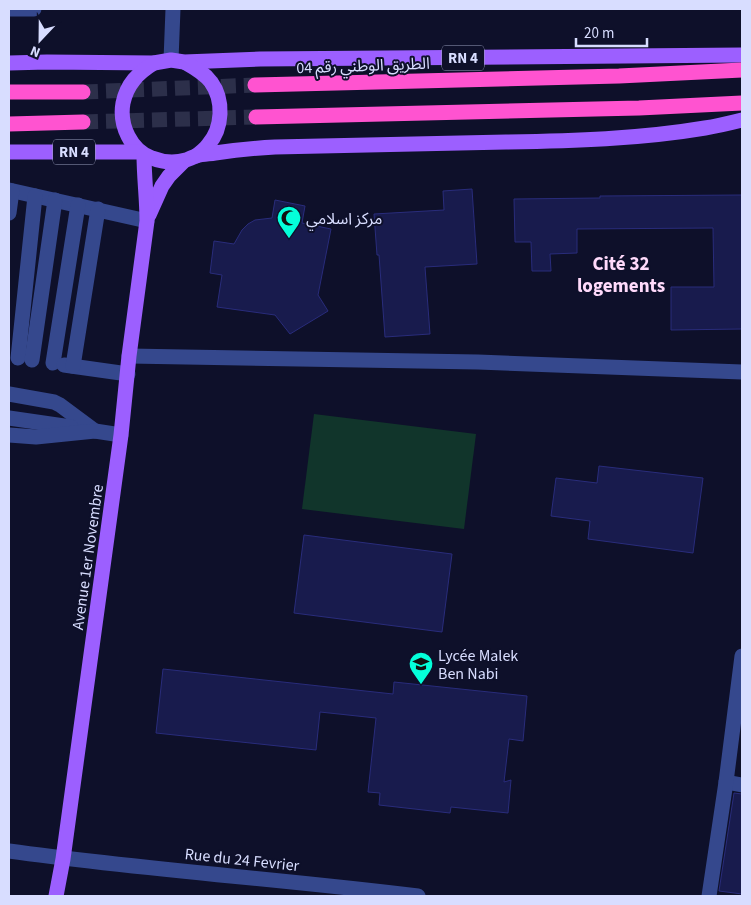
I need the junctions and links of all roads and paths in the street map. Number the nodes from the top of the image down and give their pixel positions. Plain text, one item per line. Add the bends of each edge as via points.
1 (9, 9) edge
2 (34, 9) edge
3 (173, 9) edge
4 (742, 56) edge
5 (178, 61) junction
6 (9, 63) edge
7 (154, 63) junction
8 (742, 70) edge
9 (255, 85) tunnel mouth
10 (9, 92) edge
11 (83, 92) tunnel mouth
12 (742, 103) edge
13 (256, 116) tunnel mouth
14 (742, 120) edge
15 (83, 122) tunnel mouth
16 (9, 124) edge
17 (9, 152) edge
18 (142, 154) junction
19 (190, 158) junction
20 (10, 191) edge
21 (35, 196) junction
22 (55, 200) junction
23 (78, 205) junction
24 (98, 209) junction
25 (9, 213) edge
26 (147, 221) junction
27 (130, 356) junction
28 (20, 358) edge
29 (54, 363) junction
30 (73, 366) junction
31 (742, 372) edge
32 (128, 374) junction
33 (9, 394) edge
34 (9, 418) edge
35 (95, 431) junction
36 (9, 434) edge
37 (121, 435) junction
38 (742, 656) edge
39 (742, 660) edge
40 (726, 782) junction
41 (742, 785) edge
42 (9, 851) edge
43 (63, 859) junction
44 (351, 892) edge
45 (56, 896) edge
46 (418, 896) edge
47 (709, 896) edge

1 - 2 street
3 - 5 street
4 - 5 main road, RN 4
5 - 7 main road
5 - 19 main road via 199,70 211,82 218,97 220,114 217,130 209,145
6 - 7 main road
7 - 18 main road via 133,80 123,106 126,133
8 - 9 highway, الطريق الوطني رقم 04 / RN 4
10 - 11 highway
12 - 13 highway
14 - 19 main road via 659,134 571,140 275,147
15 - 16 highway, RN 4
17 - 18 main road, RN 4
18 - 19 main road via 165,161
18 - 26 main road, Avenue 1er Novembre
19 - 26 main road, Avenue 1er Novembre via 162,186
20 - 21 street
20 - 25 street
21 - 22 street
21 - 28 street
22 - 23 street
22 - 28 street
23 - 24 street
23 - 29 street
24 - 26 street
24 - 30 street
26 - 27 main road, Avenue 1er Novembre
27 - 31 street via 478,362
27 - 32 main road, Avenue 1er Novembre
28 - 29 street
29 - 30 street
30 - 32 street
32 - 37 main road, Avenue 1er Novembre
33 - 35 street via 54,402
34 - 35 street
35 - 36 street via 36,436
35 - 37 street
37 - 43 main road, Avenue 1er Novembre
38 - 39 street
39 - 40 street
40 - 41 street
40 - 47 street
42 - 43 street, Rue du 24 Fevrier
43 - 44 street, Rue du 24 Fevrier
43 - 45 main road, Avenue 1er Novembre
44 - 46 street, Rue du 24 Fevrier

